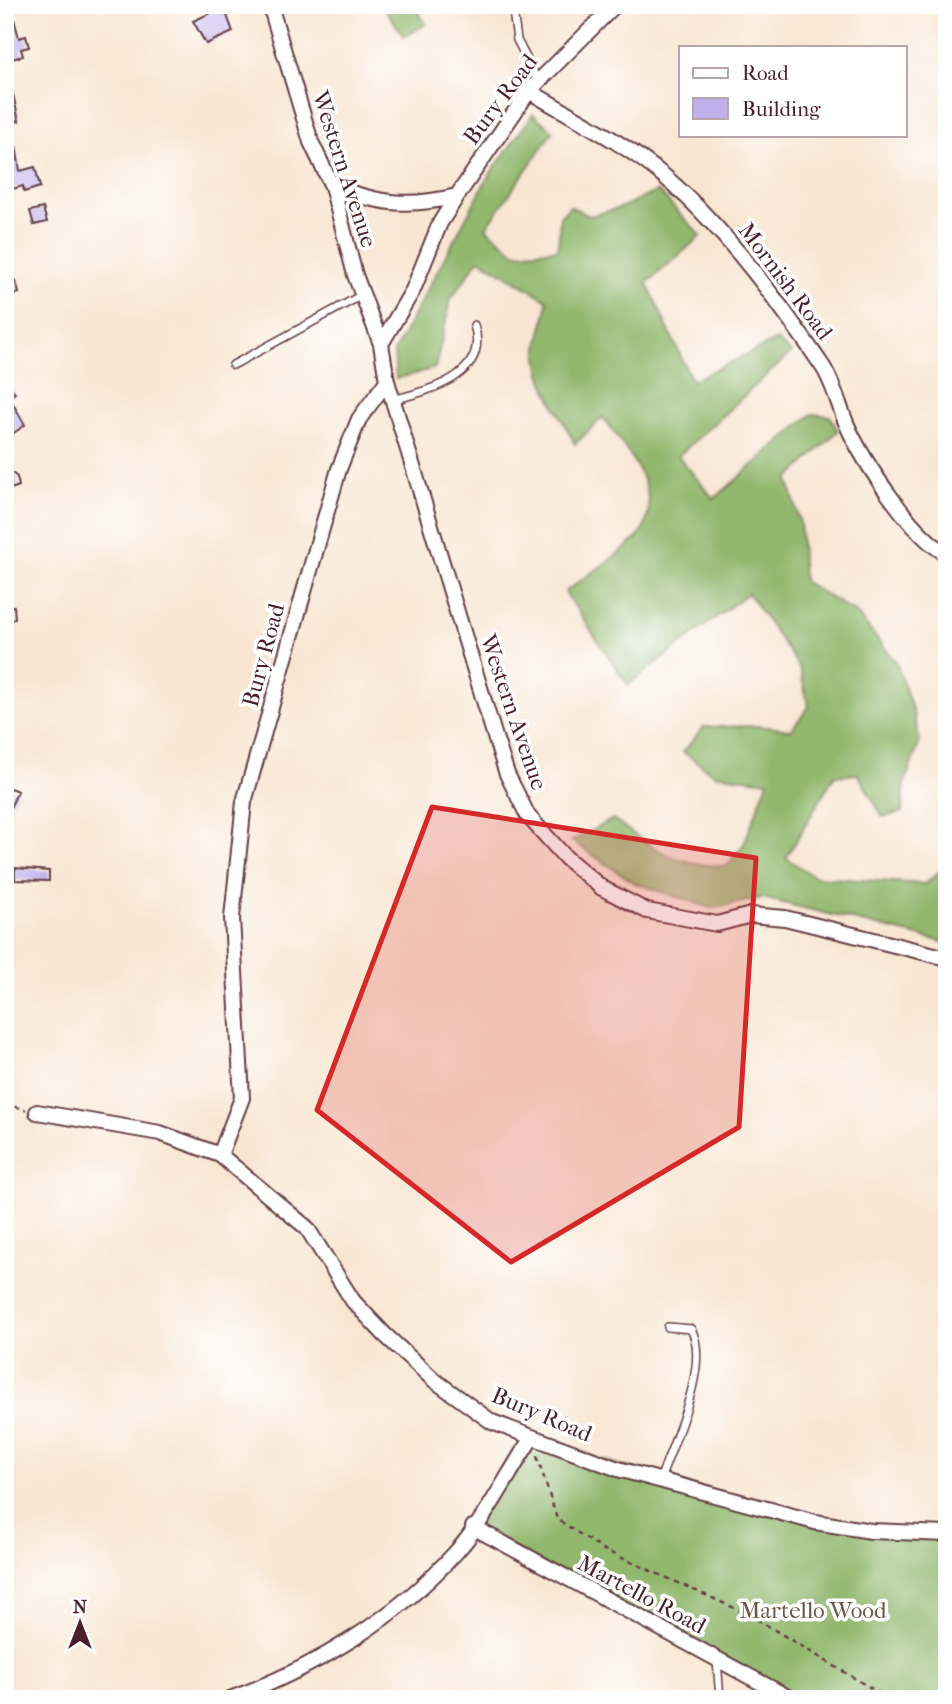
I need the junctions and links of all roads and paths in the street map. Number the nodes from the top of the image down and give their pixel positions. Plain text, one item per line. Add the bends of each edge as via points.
1 (270, 5) edge
2 (615, 5) edge
3 (513, 10) dead end
4 (534, 87) junction
5 (331, 187) junction
6 (457, 196) junction
7 (363, 295) junction
8 (474, 325) dead end
9 (381, 344) junction
10 (233, 365) dead end
11 (387, 381) junction
12 (392, 401) junction
13 (947, 554) edge
14 (947, 958) edge
15 (5, 1104) edge
16 (37, 1112) joint
17 (220, 1155) junction
18 (668, 1327) dead end
19 (531, 1439) junction
20 (660, 1480) junction
21 (473, 1527) junction
22 (947, 1534) edge
23 (717, 1659) junction
24 (261, 1693) edge
25 (230, 1699) edge
26 (720, 1699) edge
27 (791, 1699) edge
28 (888, 1699) edge

1 - 5 street, Western Avenue via 311,142
2 - 4 street, Bury Road
3 - 4 lane via 517,40
4 - 6 street, Bury Road
4 - 13 street, Mornish Road via 664,176 715,226 825,370 874,476 899,509
5 - 6 street via 395,204
5 - 7 street, Western Avenue
6 - 9 street, Bury Road via 440,223 413,290
7 - 9 street, Western Avenue
7 - 10 lane
8 - 12 lane via 478,346 470,365 430,389
9 - 11 street
11 - 12 street, Western Avenue
11 - 17 street, Bury Road via 359,419 339,470 244,802 232,918 242,1098
12 - 14 street, Western Avenue via 507,774 528,816 566,858 602,888 647,911 717,924 751,915 785,918
15 - 16 path
16 - 17 street, Bury Road via 160,1133
17 - 19 street, Bury Road via 307,1228 353,1301 397,1346 492,1422
18 - 20 lane via 691,1329 696,1364 693,1388
19 - 20 street, Bury Road
19 - 21 street
19 - 28 path via 557,1519 603,1549 748,1614
20 - 22 street, Bury Road via 815,1522 871,1531
21 - 23 street, Martello Road
21 - 24 street via 458,1549 412,1595 347,1643
23 - 26 lane
23 - 27 street, Martello Road
24 - 25 street

